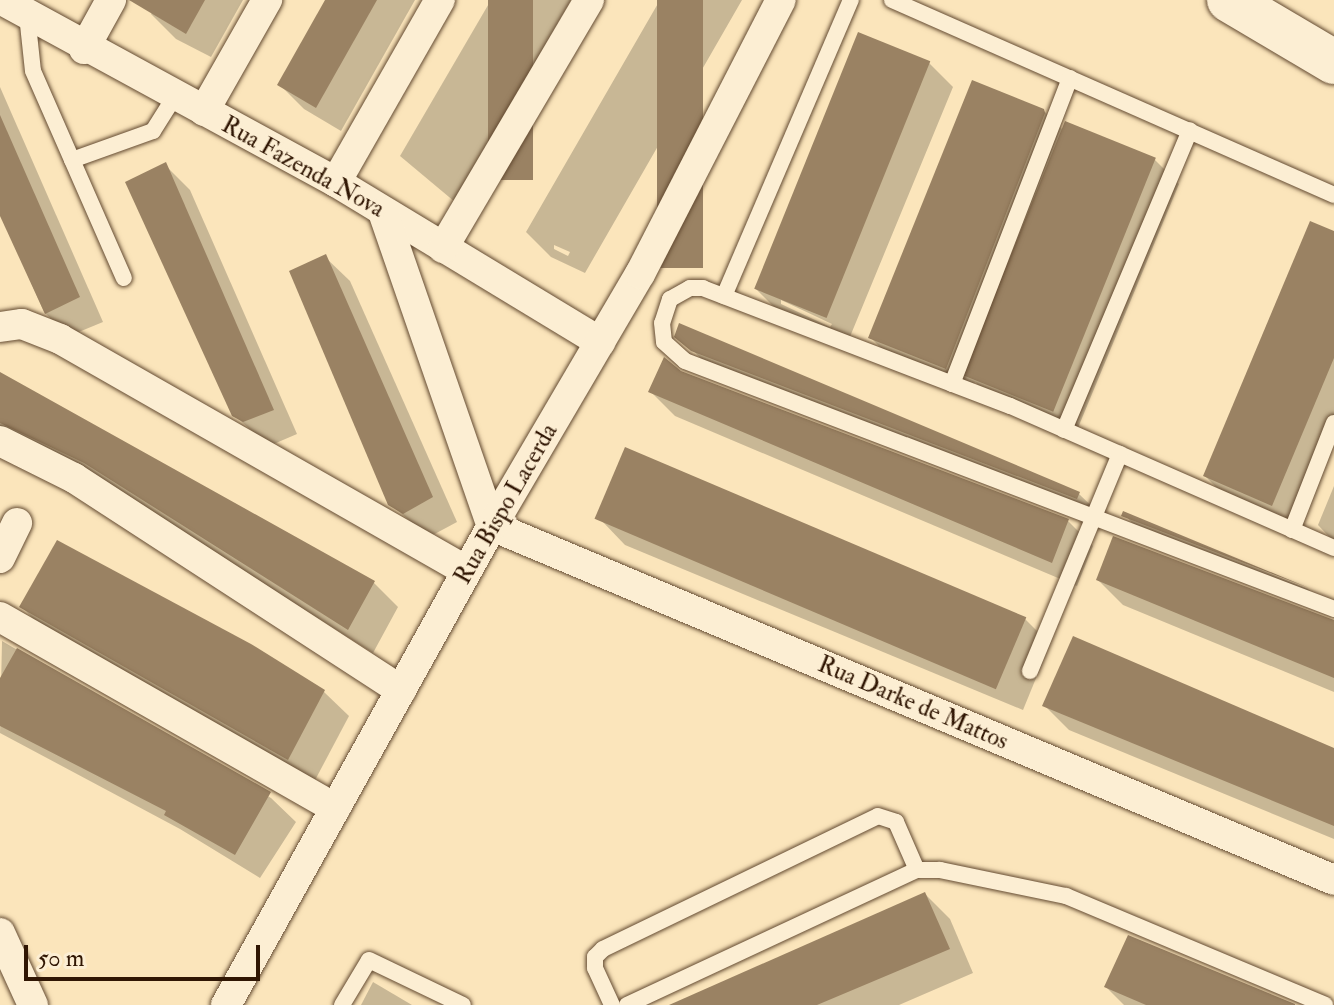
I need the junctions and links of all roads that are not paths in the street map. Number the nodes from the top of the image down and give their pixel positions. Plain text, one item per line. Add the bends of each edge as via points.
1 (111, 0) edge
2 (267, 0) edge
3 (440, 0) edge
4 (589, 0) edge
5 (781, 0) edge
6 (851, 0) edge
7 (892, 0) edge
8 (1229, 0) edge
9 (14, 7) edge
10 (84, 49) junction
11 (1334, 62) edge
12 (1070, 78) junction
13 (175, 96) junction
14 (204, 111) junction
15 (1190, 130) junction
16 (72, 160) junction
17 (336, 182) junction
18 (1334, 195) edge
19 (383, 212) junction
20 (443, 248) junction
21 (124, 278) dead end
22 (724, 296) junction
23 (0, 327) edge
24 (600, 342) junction
25 (952, 384) junction
26 (1334, 423) edge
27 (1064, 430) junction
28 (0, 441) edge
29 (1120, 454) junction
30 (1093, 517) junction
31 (17, 523) dead end
32 (492, 526) junction
33 (1292, 530) junction
34 (1334, 548) edge
35 (0, 558) edge
36 (467, 571) junction
37 (1334, 609) edge
38 (0, 617) edge
39 (1030, 671) dead end
40 (401, 690) junction
41 (335, 808) junction
42 (917, 870) junction
43 (1334, 880) edge
44 (0, 933) edge
45 (454, 1003) edge
46 (33, 1005) edge
47 (226, 1005) edge
48 (342, 1005) edge
49 (612, 1005) edge
50 (627, 1005) edge
51 (1325, 1005) edge

1 - 10 street
2 - 14 street
3 - 17 street
4 - 20 street
5 - 24 street, Rua Bispo Lacerda
6 - 22 lane
7 - 12 lane
8 - 11 main road
9 - 10 street, Rua Fazenda Nova
9 - 16 lane via 33,71
10 - 13 street, Rua Fazenda Nova
12 - 15 lane
12 - 25 lane
13 - 14 street, Rua Fazenda Nova
13 - 16 lane via 153,131
14 - 17 street, Rua Fazenda Nova
15 - 18 lane
15 - 27 lane
16 - 21 lane
17 - 19 street, Rua Fazenda Nova
19 - 20 street, Rua Fazenda Nova
19 - 32 street
20 - 24 street, Rua Fazenda Nova
22 - 25 lane
22 - 30 lane via 690,288 670,299 662,323 664,342 675,354
23 - 36 street via 22,324 60,339
24 - 32 street, Rua Bispo Lacerda
25 - 27 lane
26 - 33 lane
27 - 29 lane
28 - 40 street via 74,478
29 - 30 lane
29 - 33 lane
30 - 37 lane
30 - 39 lane
31 - 35 street
32 - 36 street, Rua Bispo Lacerda
32 - 43 street, Rua Darke de Mattos
33 - 34 lane
36 - 40 street, Rua Bispo Lacerda
38 - 41 street
40 - 41 street, Rua Bispo Lacerda
41 - 47 street, Rua Bispo Lacerda
42 - 49 lane via 896,822 878,816 603,949 595,957 595,968
42 - 50 lane
42 - 51 lane via 1066,896
44 - 46 street
45 - 48 lane via 369,960

